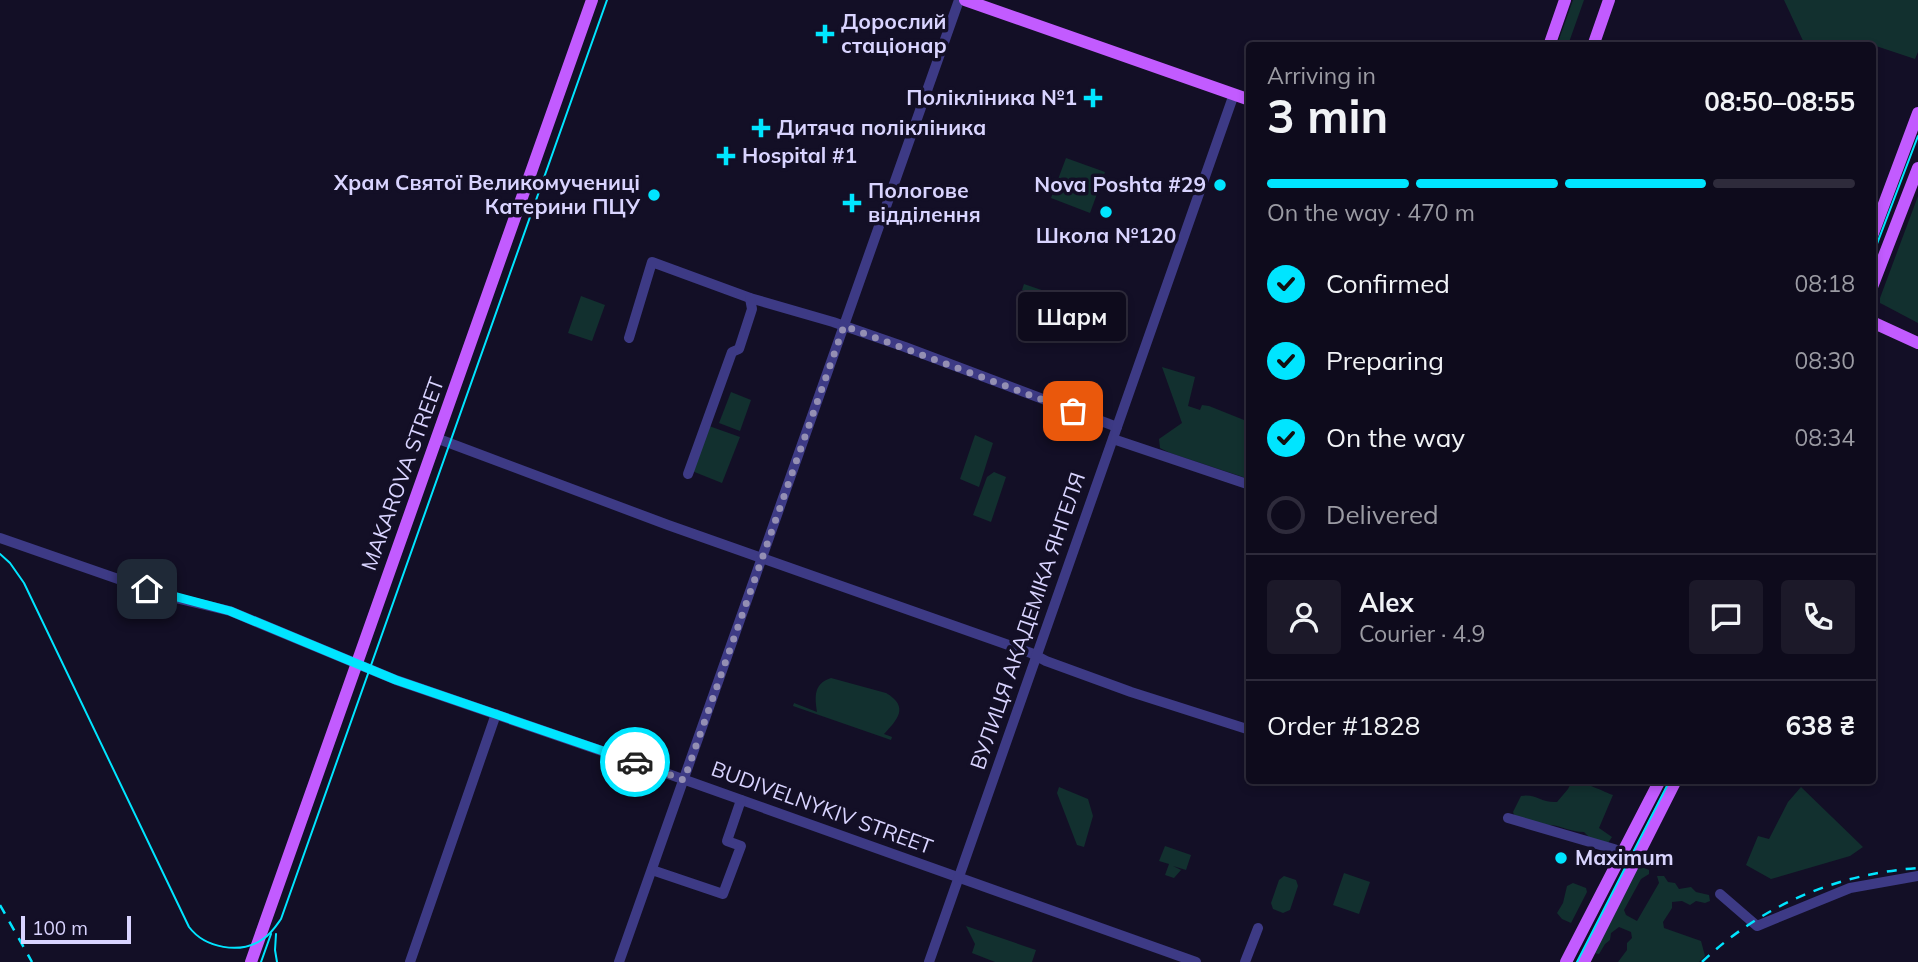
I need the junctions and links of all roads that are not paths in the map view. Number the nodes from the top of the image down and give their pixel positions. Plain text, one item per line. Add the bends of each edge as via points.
1 (592, 0) edge
2 (959, 0) edge
3 (965, 0) edge
4 (1566, 0) edge
5 (1609, 0) edge
6 (1550, 42) edge
7 (1594, 42) edge
8 (1234, 94) junction
9 (1246, 98) edge
10 (1918, 113) edge
11 (1918, 168) edge
12 (1876, 225) edge
13 (1876, 277) edge
14 (750, 298) junction
15 (1876, 324) edge
16 (844, 326) junction
17 (629, 338) dead end
18 (1918, 344) edge
19 (1117, 426) junction
20 (436, 438) junction
21 (1113, 439) junction
22 (688, 474) dead end
23 (1246, 484) edge
24 (0, 538) edge
25 (762, 558) junction
26 (1037, 657) junction
27 (358, 663) junction
28 (496, 714) junction
29 (1246, 729) edge
30 (684, 780) junction
31 (1658, 784) edge
32 (1674, 784) edge
33 (741, 800) junction
34 (1508, 818) dead end
35 (1622, 853) junction
36 (1636, 860) junction
37 (652, 870) junction
38 (1918, 876) edge
39 (958, 877) junction
40 (1720, 894) dead end
41 (1258, 928) dead end
42 (251, 962) edge
43 (410, 962) edge
44 (619, 962) edge
45 (929, 962) edge
46 (1196, 962) edge
47 (1245, 962) edge
48 (1566, 962) edge
49 (1584, 962) edge

1 - 20 main road, MAKAROVA STREET
2 - 16 street
3 - 8 main road
4 - 6 main road
5 - 7 main road
8 - 9 main road
8 - 19 street, ВУЛИЦЯ АКАДЕМІКА ЯНГЕЛЯ
10 - 12 main road
11 - 13 main road
14 - 16 street
14 - 17 street via 653,262
14 - 22 street via 752,309 739,349 732,352
15 - 18 main road
16 - 19 street
16 - 25 street
19 - 21 street, ВУЛИЦЯ АКАДЕМІКА ЯНГЕЛЯ
20 - 25 street
20 - 27 main road, MAKAROVA STREET
21 - 23 street
21 - 26 street, ВУЛИЦЯ АКАДЕМІКА ЯНГЕЛЯ
24 - 27 street, BUDIVELNYKIV STREET via 167,596 230,611
25 - 26 street
25 - 30 street
26 - 29 street
26 - 39 street, ВУЛИЦЯ АКАДЕМІКА ЯНГЕЛЯ
27 - 28 street, BUDIVELNYKIV STREET
27 - 42 main road, MAKAROVA STREET
28 - 30 street, BUDIVELNYKIV STREET
28 - 43 street
30 - 33 street, BUDIVELNYKIV STREET
30 - 37 street
31 - 35 main road
32 - 36 main road
33 - 37 street via 727,841 741,846 723,894
33 - 39 street, BUDIVELNYKIV STREET
34 - 35 street
35 - 36 street
35 - 48 main road
36 - 49 main road
37 - 44 street
38 - 40 street via 1850,888 1757,926
39 - 45 street, ВУЛИЦЯ АКАДЕМІКА ЯНГЕЛЯ
39 - 46 street, BUDIVELNYKIV STREET
41 - 47 street

